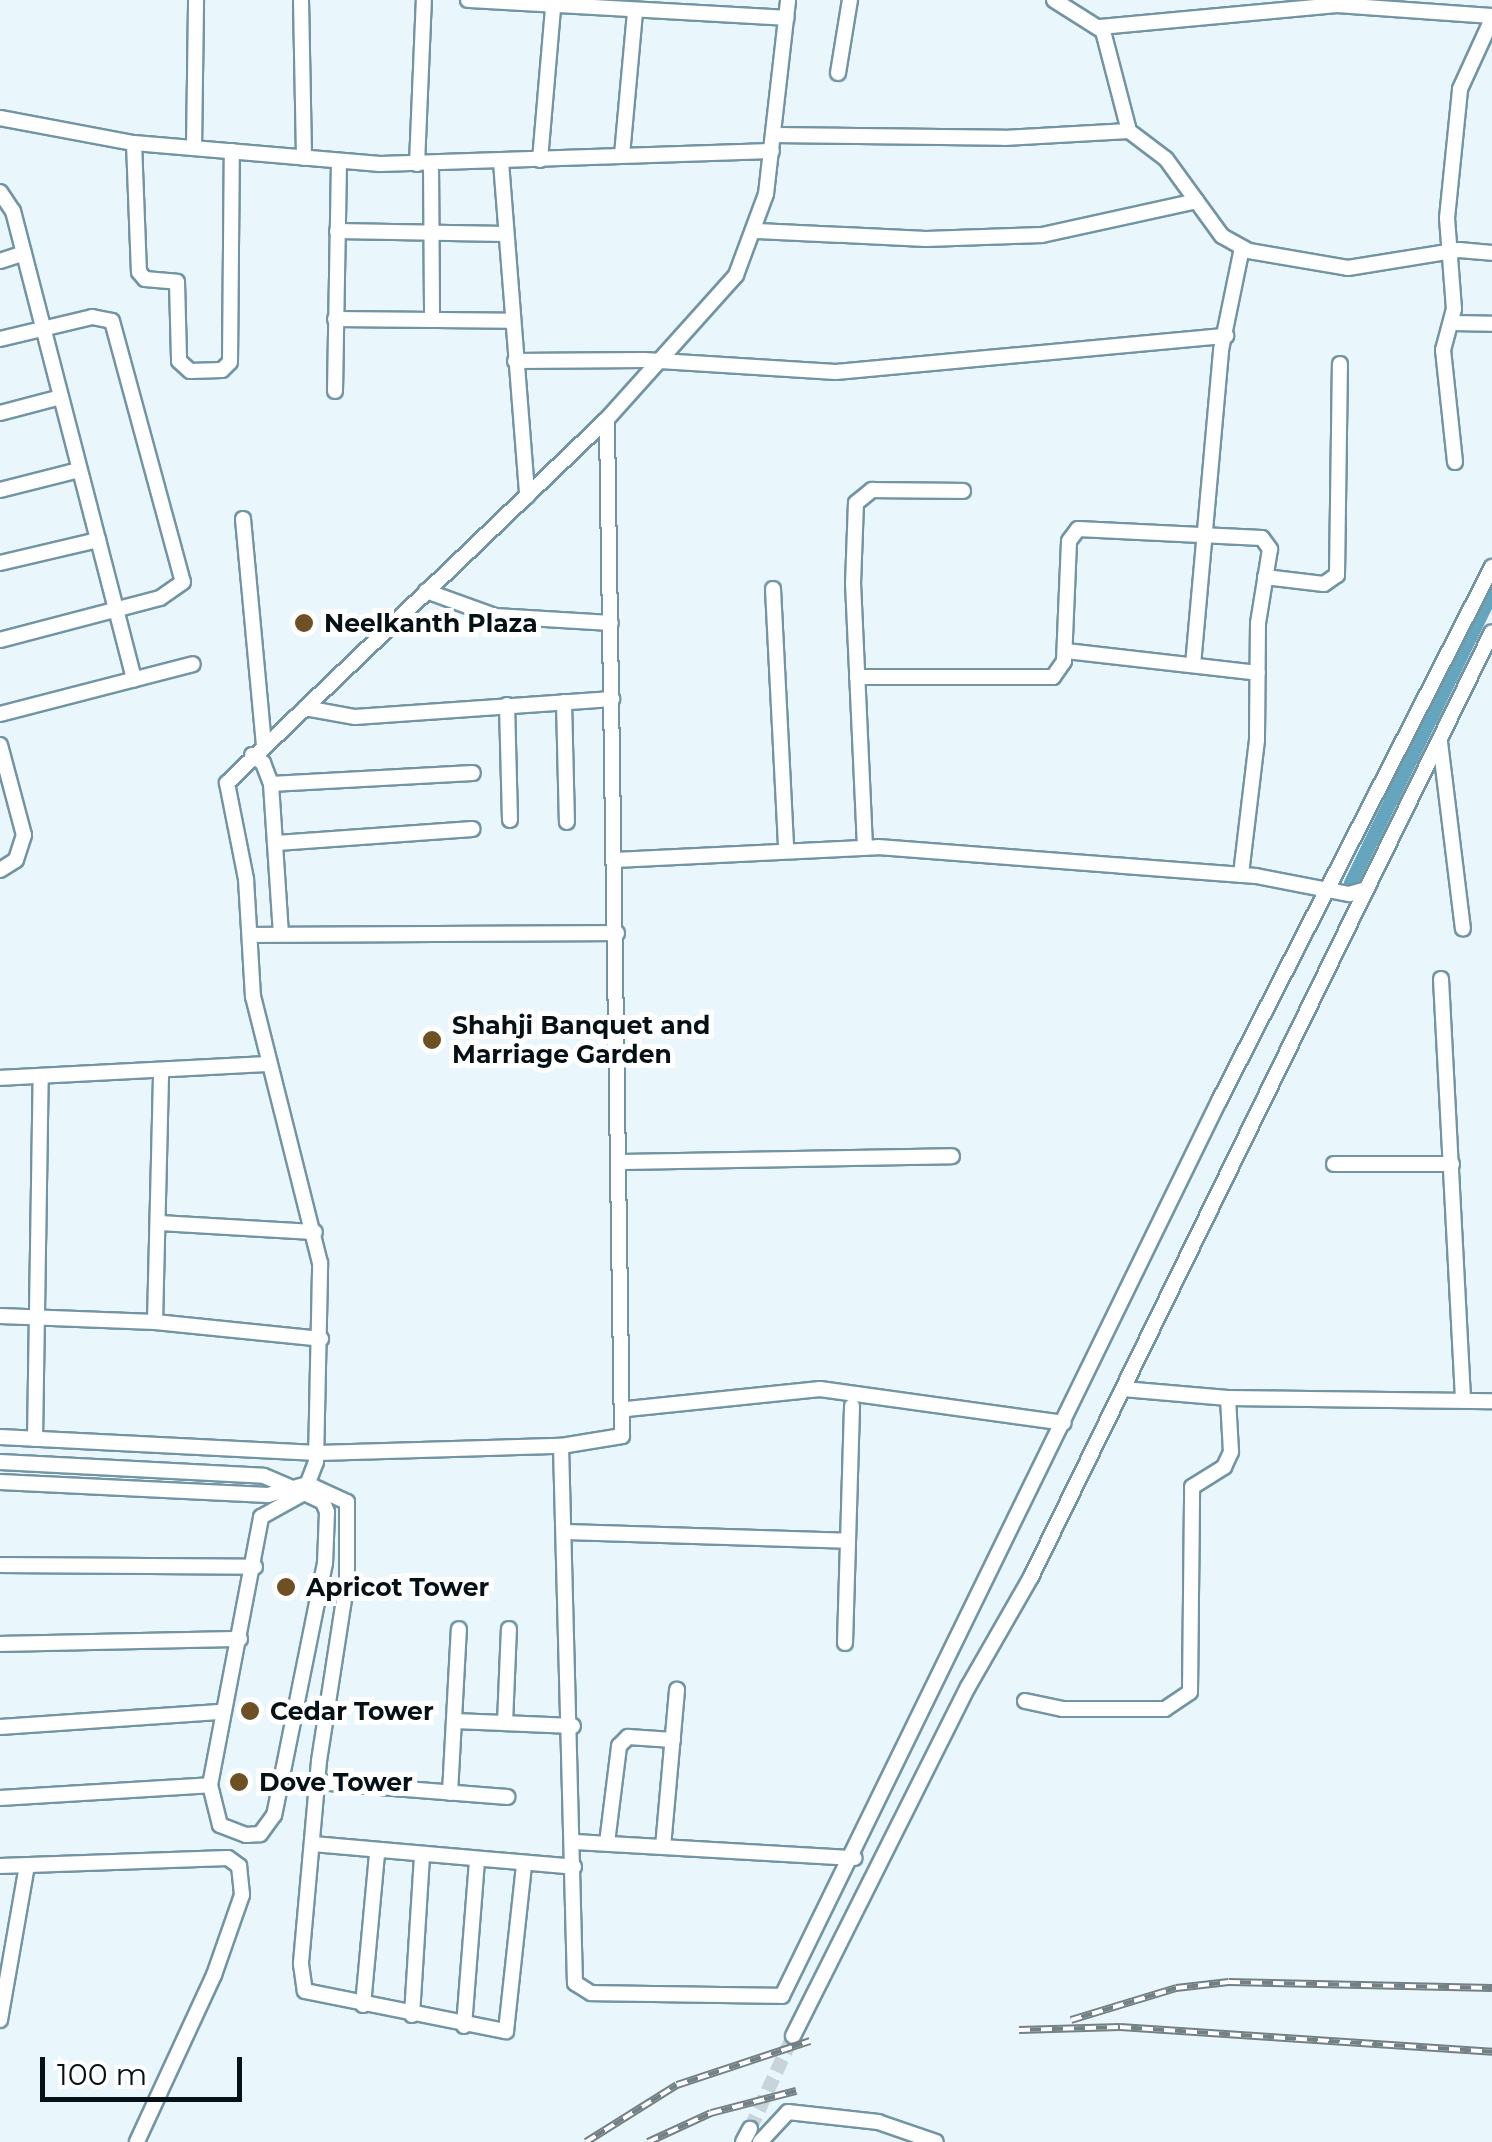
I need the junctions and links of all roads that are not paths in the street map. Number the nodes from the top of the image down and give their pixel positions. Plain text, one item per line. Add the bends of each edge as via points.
1 (196, 0) edge
2 (301, 0) edge
3 (424, 0) edge
4 (468, 0) edge
5 (788, 0) edge
6 (850, 0) edge
7 (1054, 0) edge
8 (1337, 2) edge
9 (553, 8) junction
10 (635, 11) junction
11 (1492, 17) edge
12 (786, 18) junction
13 (1100, 27) junction
14 (838, 74) dead end
15 (0, 118) edge
16 (1129, 131) junction
17 (134, 143) junction
18 (773, 143) junction
19 (194, 148) junction
20 (232, 151) junction
21 (622, 156) junction
22 (304, 158) junction
23 (540, 160) junction
24 (338, 161) junction
25 (501, 162) junction
26 (424, 164) junction
27 (0, 192) edge
28 (1196, 201) junction
29 (337, 231) junction
30 (758, 231) junction
31 (432, 232) junction
32 (506, 234) junction
33 (1242, 248) junction
34 (1452, 252) junction
35 (1492, 253) edge
36 (24, 254) junction
37 (0, 261) edge
38 (335, 319) junction
39 (432, 320) junction
40 (512, 321) junction
41 (1453, 323) junction
42 (1492, 324) edge
43 (42, 327) junction
44 (1226, 336) junction
45 (0, 339) edge
46 (515, 361) junction
47 (1340, 364) dead end
48 (654, 365) junction
49 (336, 390) dead end
50 (61, 397) junction
51 (0, 413) edge
52 (607, 419) junction
53 (1455, 462) dead end
54 (79, 470) junction
55 (0, 490) edge
56 (963, 491) dead end
57 (527, 496) junction
58 (243, 519) dead end
59 (1204, 533) junction
60 (98, 540) junction
61 (0, 563) edge
62 (1492, 567) edge
63 (1266, 578) junction
64 (773, 589) dead end
65 (426, 591) junction
66 (118, 610) junction
67 (610, 623) junction
68 (1492, 632) edge
69 (0, 640) edge
70 (1066, 651) junction
71 (193, 664) dead end
72 (1193, 666) junction
73 (1258, 673) junction
74 (857, 677) junction
75 (134, 680) junction
76 (612, 699) junction
77 (564, 702) junction
78 (507, 705) junction
79 (306, 708) junction
80 (0, 714) edge
81 (1442, 737) junction
82 (264, 744) junction
83 (0, 745) edge
84 (252, 755) junction
85 (473, 773) dead end
86 (271, 784) junction
87 (510, 820) dead end
88 (567, 822) dead end
89 (472, 828) dead end
90 (277, 843) junction
91 (865, 847) junction
92 (786, 850) junction
93 (615, 860) junction
94 (0, 870) edge
95 (1242, 875) junction
96 (1366, 889) junction
97 (1339, 890) junction
98 (1463, 929) dead end
99 (618, 933) junction
100 (252, 934) junction
101 (281, 934) junction
102 (1440, 979) dead end
103 (270, 1064) junction
104 (161, 1072) junction
105 (40, 1076) junction
106 (0, 1078) edge
107 (952, 1156) dead end
108 (622, 1162) junction
109 (1334, 1164) dead end
110 (1452, 1164) junction
111 (158, 1223) junction
112 (315, 1232) junction
113 (0, 1316) edge
114 (37, 1319) junction
115 (154, 1322) junction
116 (321, 1339) junction
117 (1123, 1389) junction
118 (1228, 1398) junction
119 (1463, 1400) junction
120 (1492, 1401) edge
121 (852, 1406) dead end
122 (626, 1409) junction
123 (1064, 1424) junction
124 (0, 1437) edge
125 (35, 1438) junction
126 (561, 1446) junction
127 (318, 1452) junction
128 (0, 1462) edge
129 (0, 1482) edge
130 (301, 1488) junction
131 (566, 1532) junction
132 (848, 1542) junction
133 (0, 1565) edge
134 (255, 1568) junction
135 (459, 1629) dead end
136 (509, 1629) dead end
137 (240, 1639) junction
138 (0, 1644) edge
139 (845, 1644) dead end
140 (943, 1676) junction
141 (968, 1688) junction
142 (677, 1690) dead end
143 (1025, 1700) dead end
144 (222, 1712) junction
145 (454, 1721) junction
146 (505, 1723) junction
147 (573, 1726) junction
148 (0, 1727) edge
149 (673, 1740) junction
150 (317, 1782) junction
151 (210, 1785) junction
152 (450, 1793) junction
153 (508, 1797) dead end
154 (0, 1798) edge
155 (576, 1842) junction
156 (313, 1844) junction
157 (607, 1844) junction
158 (663, 1847) junction
159 (377, 1852) junction
160 (422, 1856) junction
161 (855, 1858) junction
162 (477, 1860) junction
163 (524, 1864) junction
164 (27, 1865) junction
165 (0, 1866) edge
166 (574, 1867) junction
167 (364, 2005) junction
168 (412, 2015) junction
169 (0, 2020) edge
170 (464, 2026) junction
171 (793, 2036) tunnel mouth
172 (137, 2142) edge
173 (760, 2142) edge
174 (936, 2142) edge

1 - 19 street
2 - 22 street
3 - 26 street
4 - 9 street
5 - 12 street
6 - 14 street
7 - 13 street
8 - 11 street
8 - 13 street
9 - 10 street
9 - 23 street
10 - 12 street
10 - 21 street
11 - 34 street via 1460,89 1448,218
12 - 18 street
13 - 16 street
15 - 17 street
16 - 18 street
16 - 28 street via 1152,144
17 - 19 street
17 - 20 street via 139,272 145,279 178,282 178,361 190,371 222,370 230,362
18 - 21 street
18 - 30 street
19 - 20 street
20 - 22 street
21 - 23 street
22 - 24 street
23 - 25 street
24 - 26 street
24 - 29 street
25 - 26 street
25 - 32 street
26 - 31 street
27 - 36 street via 9,200
28 - 30 street via 1042,235 926,239
28 - 33 street via 1222,236
29 - 31 street
29 - 38 street
30 - 48 street via 736,275
31 - 32 street
31 - 39 street
32 - 40 street
33 - 34 street via 1348,268
33 - 44 street
34 - 35 street
34 - 41 street
36 - 37 street
36 - 43 street
38 - 39 street
38 - 49 street
39 - 40 street
40 - 46 street
41 - 42 street
41 - 53 street via 1443,350
43 - 45 street
43 - 50 street
43 - 66 street via 103,317 117,328 122,344 183,582 169,595
44 - 48 street via 836,372
44 - 59 street
46 - 48 street
46 - 57 street
47 - 63 street via 1337,576 1324,584
48 - 52 street
50 - 51 street
50 - 54 street
52 - 57 street
52 - 67 street
54 - 55 street
54 - 60 street
56 - 74 street via 872,490 859,498 852,584
57 - 65 street
58 - 82 street
59 - 63 street via 1267,540
59 - 70 street via 1073,533
59 - 72 street
60 - 61 street
60 - 66 street
62 - 97 street
63 - 73 street
64 - 92 street
65 - 67 street via 495,616
65 - 79 street
66 - 69 street
66 - 75 street
67 - 76 street
68 - 81 street
70 - 72 street
70 - 74 street via 1060,672 1044,679
71 - 75 street
72 - 73 street
73 - 95 street
74 - 91 street
75 - 80 street
76 - 77 street
76 - 93 street
77 - 78 street
77 - 88 street
78 - 79 street via 355,717
78 - 87 street
79 - 82 street
81 - 96 street
81 - 98 street via 1438,750
82 - 84 street
83 - 94 street via 24,835 16,860
84 - 86 street
84 - 100 street via 226,794
85 - 86 street
86 - 90 street
89 - 90 street
90 - 101 street
91 - 92 street
91 - 95 street
92 - 93 street
93 - 99 street
95 - 97 street
96 - 97 street
96 - 117 street via 1170,1280
97 - 123 street
99 - 101 street
99 - 108 street
100 - 101 street
100 - 103 street via 250,976
102 - 110 street
103 - 104 street
103 - 112 street
104 - 105 street
104 - 111 street
105 - 106 street
105 - 114 street
107 - 108 street
108 - 122 street
109 - 110 street
110 - 119 street
111 - 112 street
111 - 115 street
112 - 116 street
113 - 114 street
114 - 115 street
114 - 125 street
115 - 116 street
116 - 127 street
117 - 118 street
117 - 141 street
118 - 119 street
118 - 143 street via 1231,1452 1224,1467 1192,1488 1190,1692 1166,1708 1062,1709
119 - 120 street
121 - 132 street
122 - 123 street via 820,1389
122 - 126 street via 616,1440
123 - 140 street
124 - 125 street
125 - 127 street
126 - 127 street
126 - 131 street
127 - 130 street
128 - 130 street via 264,1476
129 - 130 street via 268,1495
130 - 134 street via 262,1516
130 - 150 street via 338,1494 350,1519 344,1607
130 - 151 street via 324,1502 325,1563 266,1827 246,1835 220,1826
131 - 132 street
131 - 147 street
132 - 139 street
133 - 134 street
134 - 137 street
135 - 145 street
136 - 146 street
137 - 138 street
137 - 144 street
140 - 141 street
140 - 161 street
141 - 171 street
142 - 149 street
144 - 148 street
144 - 151 street
145 - 146 street
145 - 152 street
146 - 147 street
147 - 155 street
149 - 157 street via 634,1736 619,1746
149 - 158 street
150 - 152 street
150 - 156 street
151 - 154 street
152 - 153 street
155 - 157 street
155 - 166 street
156 - 159 street
156 - 167 street via 302,1986
157 - 158 street
158 - 161 street
159 - 160 street
159 - 167 street
160 - 162 street
160 - 168 street
161 - 166 street via 782,1996 582,1991 574,1972
162 - 163 street
162 - 170 street
163 - 166 street
163 - 170 street via 509,2025 497,2032
164 - 165 street
164 - 169 street
164 - 172 street via 228,1858 244,1876 214,1975
167 - 168 street
168 - 170 street
173 - 174 street via 788,2112 878,2122

